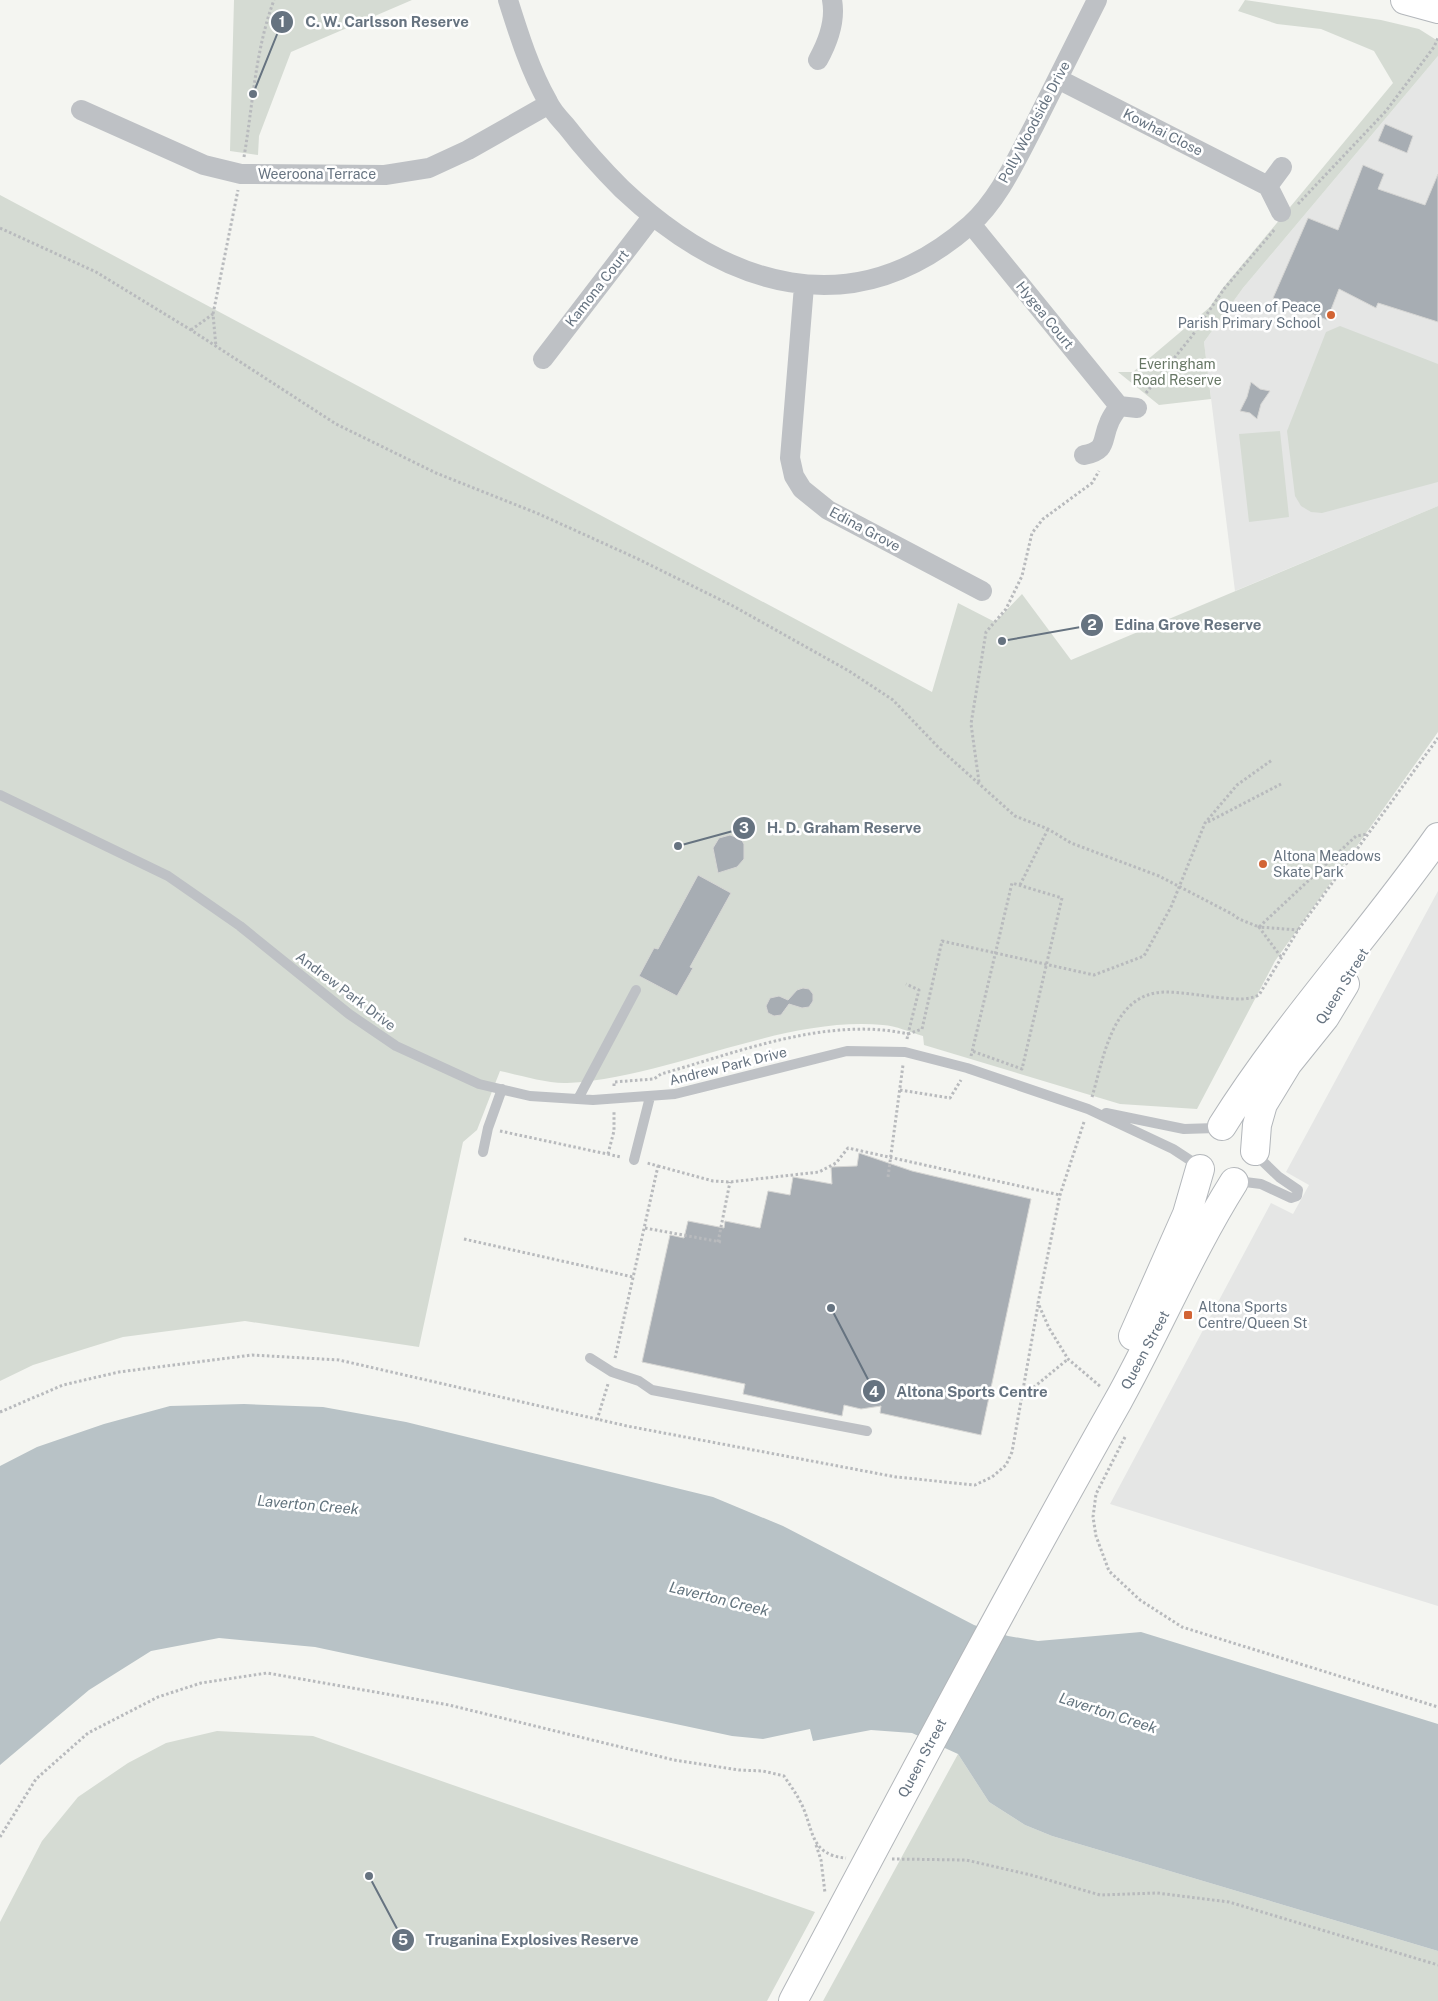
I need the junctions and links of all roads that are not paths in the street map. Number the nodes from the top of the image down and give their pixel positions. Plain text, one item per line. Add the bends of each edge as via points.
1 (508, 0) edge
2 (832, 0) edge
3 (1097, 0) edge
4 (1404, 0) edge
5 (1438, 9) edge
6 (818, 60) dead end
7 (1058, 78) junction
8 (548, 104) junction
9 (81, 110) dead end
10 (1282, 166) dead end
11 (1268, 186) junction
12 (1285, 214) road end
13 (652, 217) junction
14 (971, 224) junction
15 (804, 286) junction
16 (543, 359) dead end
17 (1084, 455) dead end
18 (982, 591) dead end
19 (0, 795) edge
20 (1438, 837) edge
21 (1393, 900) junction
22 (636, 990) dead end
23 (502, 1089) junction
24 (650, 1097) junction
25 (578, 1099) junction
26 (1088, 1109) junction
27 (1219, 1127) junction
28 (483, 1152) dead end
29 (1255, 1153) junction
30 (634, 1160) road end
31 (1200, 1167) junction
32 (1236, 1182) junction
33 (590, 1358) dead end
34 (866, 1431) dead end
35 (1052, 1516) junction
36 (793, 2001) edge

1 - 8 street, Polly Woodside Drive via 524,50
2 - 6 street via 828,42
3 - 7 street, Polly Woodside Drive
4 - 5 main road
7 - 11 street, Kowhai Close
7 - 14 street, Polly Woodside Drive via 1008,176
8 - 9 street, Weeroona Terrace via 468,150 429,168 385,175 241,174 204,165
8 - 13 street, Polly Woodside Drive via 598,166
10 - 11 street
11 - 12 street
13 - 15 street, Polly Woodside Drive via 713,257 760,277
13 - 16 street, Kamona Court
14 - 15 street, Polly Woodside Drive via 929,257 894,273 854,283
14 - 17 street, Hygea Court via 1128,407 1108,424 1102,446 1094,453
15 - 18 street, Edina Grove via 790,458 794,476 802,489 828,510
19 - 23 lane, Andrew Park Drive via 168,876 211,904 349,1014 396,1046 479,1084
20 - 21 main road, Queen Street
21 - 27 main road, Queen Street via 1274,1050
21 - 29 main road, Queen Street via 1325,1017 1288,1063 1263,1104 1257,1125
22 - 25 lane
23 - 25 lane, Andrew Park Drive via 530,1096
23 - 28 lane
24 - 25 lane, Andrew Park Drive
24 - 26 lane, Andrew Park Drive via 675,1094 848,1051 905,1052 967,1068
24 - 30 lane
26 - 27 lane, Andrew Park Drive via 1184,1129
26 - 31 lane, Andrew Park Drive via 1173,1149
27 - 29 main road via 1240,1129 1247,1135
27 - 31 main road via 1202,1140 1198,1148
29 - 32 main road via 1250,1171
29 - 32 lane via 1279,1177 1298,1190 1297,1196 1291,1198 1261,1184
31 - 32 main road via 1215,1182
31 - 35 main road, Queen Street via 1187,1214
32 - 35 main road, Queen Street via 1209,1222 1178,1288
33 - 34 lane via 652,1390
35 - 36 main road, Queen Street

